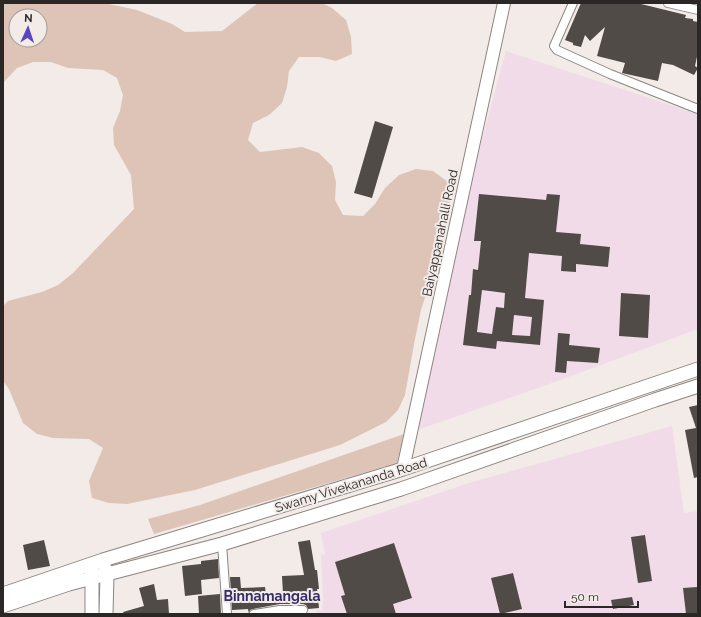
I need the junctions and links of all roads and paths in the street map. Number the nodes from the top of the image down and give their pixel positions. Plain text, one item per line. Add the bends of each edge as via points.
1 (496, 3) edge
2 (504, 3) edge
3 (512, 3) edge
4 (573, 3) edge
5 (668, 3) edge
6 (698, 10) edge
7 (489, 72) junction
8 (698, 109) edge
9 (698, 369) edge
10 (698, 386) edge
11 (403, 469) junction
12 (222, 544) junction
13 (97, 562) junction
14 (106, 575) junction
15 (92, 578) junction
16 (3, 594) edge
17 (3, 606) edge
18 (303, 610) dead end
19 (92, 614) edge
20 (106, 614) edge
21 (227, 614) edge
22 (254, 614) edge

1 - 7 street via 490,33
2 - 7 street, Baiyappanahalli Road
3 - 7 street via 506,35
4 - 8 street via 554,46 557,50
5 - 6 street
7 - 11 street, Baiyappanahalli Road
9 - 11 main road, Swamy Vivekananda Road
10 - 12 main road, Swamy Vivekananda Road via 401,489
11 - 13 main road, Swamy Vivekananda Road
12 - 14 main road, Swamy Vivekananda Road
12 - 21 street
13 - 14 main road
13 - 15 main road
13 - 16 main road, Swamy Vivekananda Road
14 - 15 main road, Swamy Vivekananda Road
14 - 20 main road
15 - 17 main road, Swamy Vivekananda Road
15 - 19 main road
18 - 22 street

